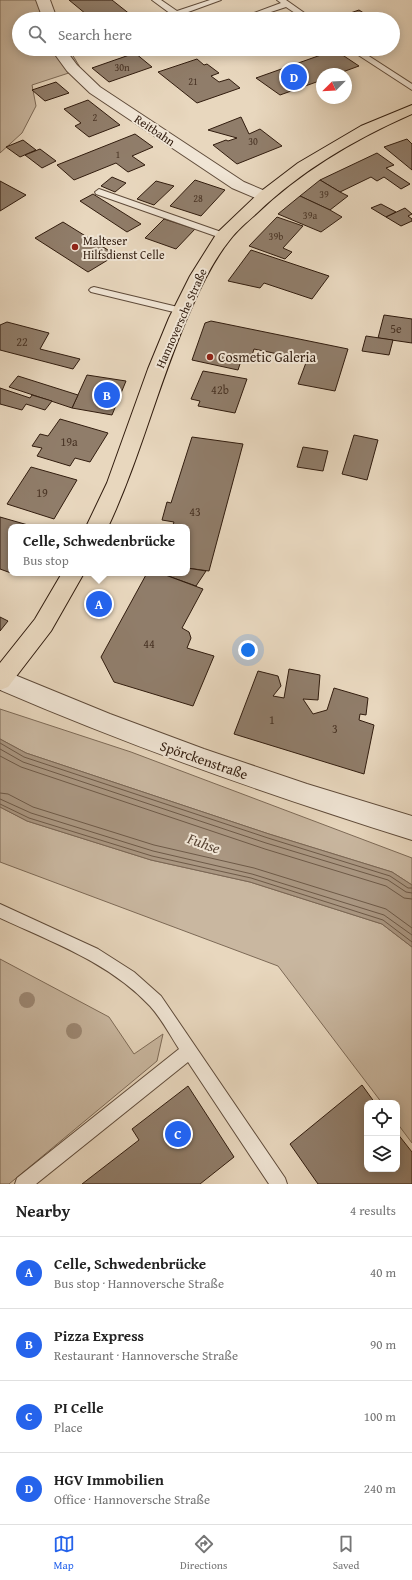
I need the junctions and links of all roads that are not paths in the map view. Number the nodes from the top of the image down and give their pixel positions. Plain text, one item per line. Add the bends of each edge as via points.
1 (43, 0) edge
2 (156, 0) edge
3 (217, 0) edge
4 (284, 2) edge
5 (47, 12) edge
6 (173, 12) edge
7 (182, 12) edge
8 (259, 12) edge
9 (298, 12) edge
10 (63, 56) edge
11 (364, 56) edge
12 (412, 88) edge
13 (412, 109) edge
14 (99, 192) dead end
15 (264, 196) junction
16 (224, 236) junction
17 (94, 290) dead end
18 (182, 311) junction
19 (99, 524) edge
20 (71, 576) edge
21 (0, 680) edge
22 (412, 828) edge
23 (0, 911) edge
24 (189, 1051) junction
25 (23, 1184) edge
26 (279, 1184) edge

1 - 5 street
2 - 6 lane
3 - 7 lane
4 - 8 lane
4 - 9 lane
10 - 15 street, Reitbahn via 95,90 238,185
11 - 12 lane
13 - 15 main road, Hannoversche Straße via 327,150
14 - 16 lane
15 - 16 main road, Hannoversche Straße
16 - 18 main road, Hannoversche Straße via 201,272
17 - 18 lane
18 - 19 main road, Hannoversche Straße via 166,347 111,500
20 - 21 main road via 43,625
21 - 22 street, Spörckenstraße via 195,758
23 - 24 lane via 93,954 129,977 156,1001
24 - 25 lane
24 - 26 lane

